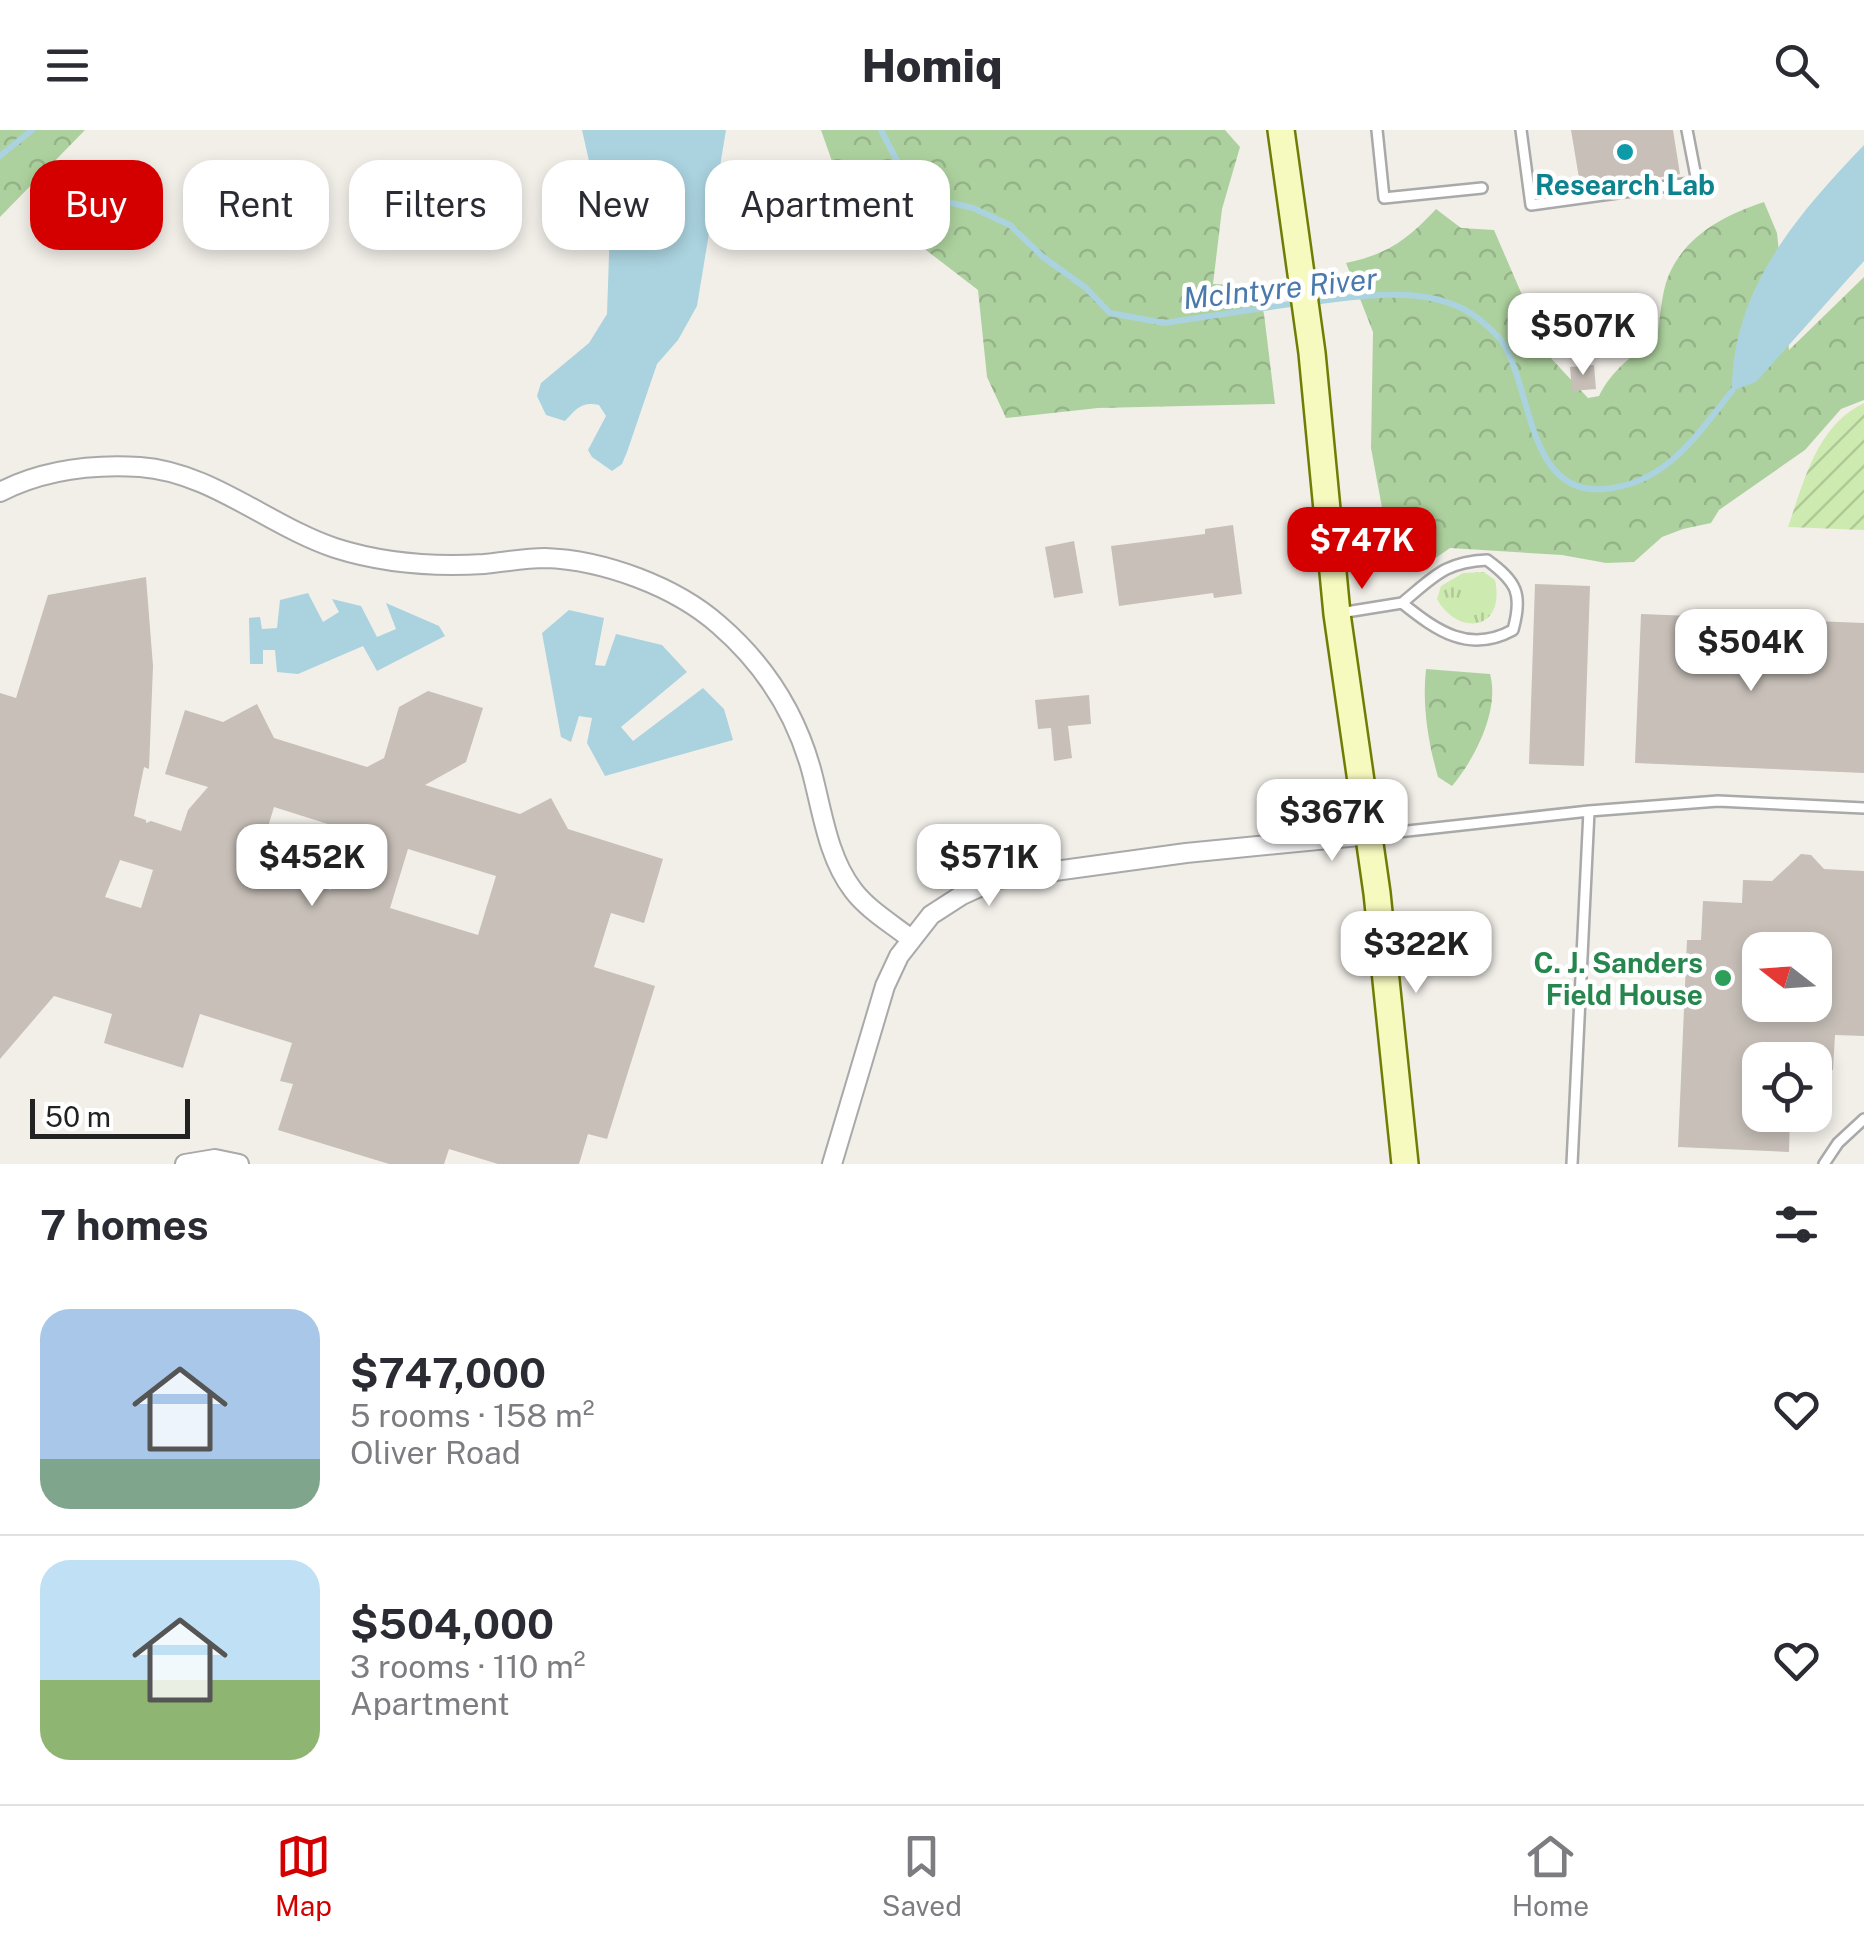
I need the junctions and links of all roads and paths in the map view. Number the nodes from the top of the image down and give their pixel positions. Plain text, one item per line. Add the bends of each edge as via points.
1 (1282, 130) edge
2 (1377, 130) edge
3 (1521, 130) edge
4 (1688, 130) edge
5 (1482, 188) dead end
6 (0, 492) edge
7 (1402, 604) junction
8 (1337, 614) junction
9 (1864, 808) edge
10 (1589, 812) junction
11 (1369, 835) junction
12 (911, 938) junction
13 (1864, 1119) edge
14 (185, 1164) edge
15 (238, 1164) edge
16 (832, 1164) edge
17 (1405, 1164) edge
18 (1572, 1164) edge
19 (1824, 1164) edge

1 - 8 main road
2 - 5 lane via 1384,198
3 - 4 lane via 1531,205 1697,182
6 - 12 street via 48,473 140,468 223,494 334,548 430,565 544,558 584,564 675,595 717,623 785,702 831,847 853,890
7 - 7 lane via 1452,637 1473,642 1512,630 1519,608 1516,587 1487,560 1460,562
7 - 8 lane
8 - 11 main road
9 - 10 lane via 1718,801
10 - 11 lane
10 - 18 lane
11 - 12 street via 996,880 931,915
11 - 17 main road
12 - 16 street via 885,986
13 - 19 lane
14 - 15 street

